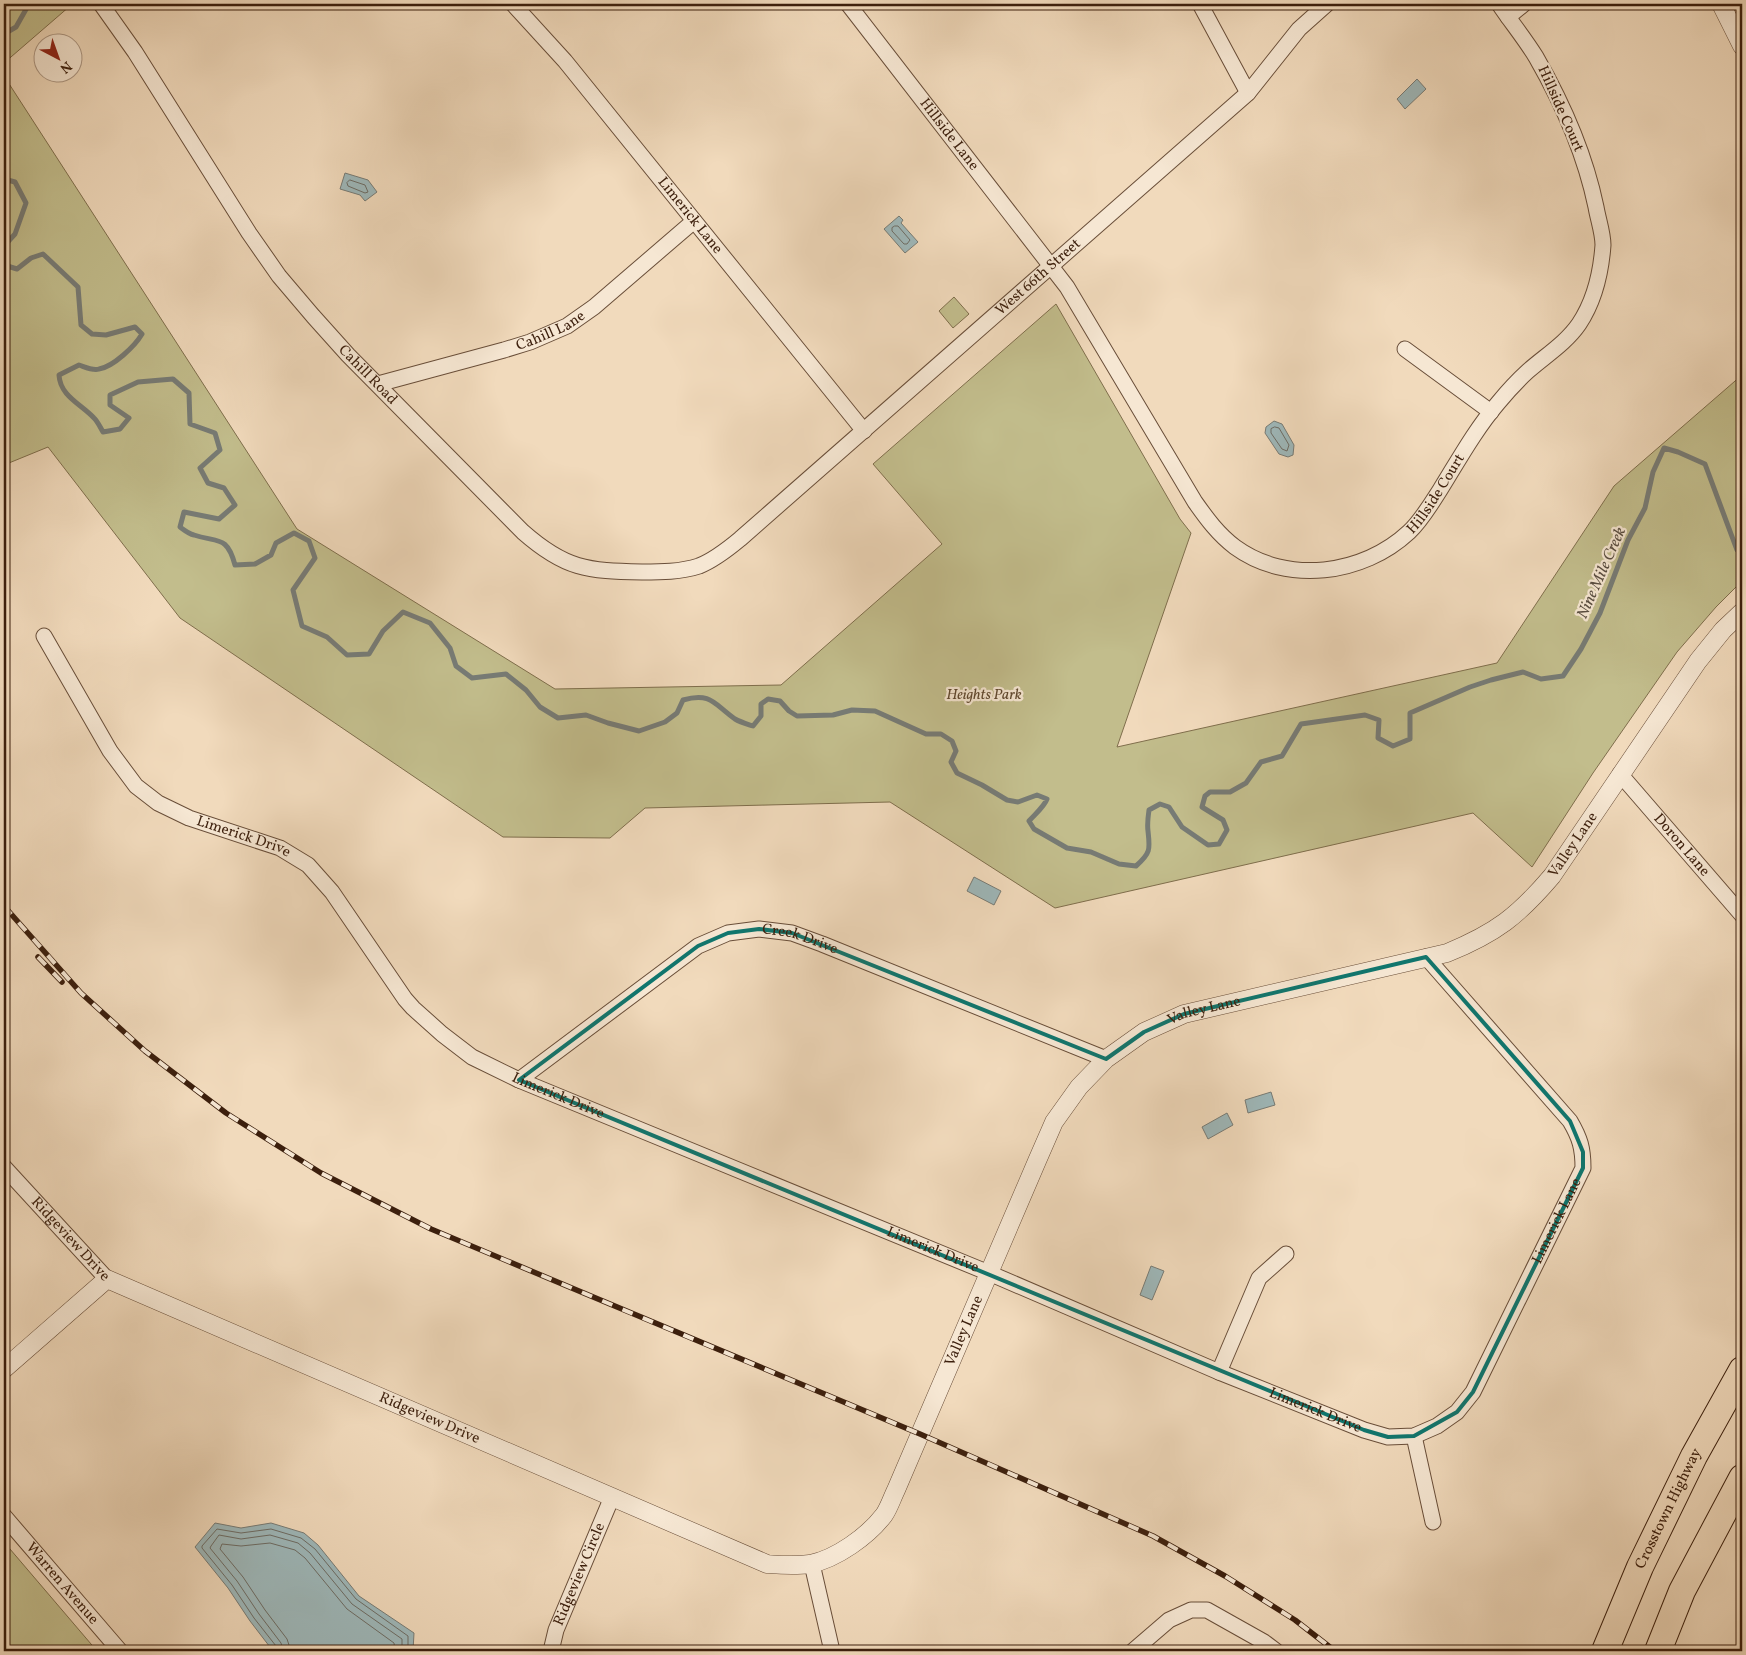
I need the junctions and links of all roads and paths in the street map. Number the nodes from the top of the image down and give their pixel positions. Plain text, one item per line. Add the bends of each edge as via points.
1 (101, 4) edge
2 (513, 4) edge
3 (848, 4) edge
4 (1200, 4) edge
5 (1326, 4) edge
6 (1498, 4) edge
7 (1524, 4) edge
8 (1722, 7) edge
9 (1508, 17) junction
10 (1742, 31) edge
11 (1742, 46) edge
12 (1248, 93) junction
13 (694, 221) junction
14 (1051, 266) junction
15 (1405, 349) dead end
16 (378, 384) junction
17 (1491, 412) junction
18 (864, 431) junction
19 (740, 539) joint
20 (1742, 612) edge
21 (44, 636) dead end
22 (1620, 774) junction
23 (1742, 915) edge
24 (1426, 957) junction
25 (1106, 1059) junction
26 (519, 1080) junction
27 (4, 1167) edge
28 (1286, 1254) dead end
29 (989, 1273) junction
30 (107, 1279) junction
31 (4, 1369) edge
32 (1742, 1370) edge
33 (1219, 1372) junction
34 (1414, 1436) junction
35 (1742, 1478) edge
36 (612, 1497) junction
37 (4, 1516) edge
38 (1433, 1522) dead end
39 (812, 1564) junction
40 (120, 1651) edge
41 (551, 1651) edge
42 (832, 1651) edge
43 (1133, 1651) edge
44 (1276, 1651) edge
45 (1605, 1651) edge
46 (1658, 1651) edge

1 - 16 street, Cahill Road via 280,276 312,316
2 - 13 street, Limerick Lane via 565,61
3 - 14 street, Hillside Lane
4 - 12 street
5 - 12 street, West 66th Street via 1299,29
6 - 9 street, Hillside Court
7 - 9 street
8 - 10 street
8 - 11 street
9 - 17 street, Hillside Court via 1535,56 1571,127 1593,193 1603,242 1601,270 1592,299 1578,325 1527,372
12 - 14 street, West 66th Street
13 - 16 street, Cahill Lane via 594,307 567,326 504,350
13 - 18 street, Limerick Lane
14 - 17 street, Hillside Court via 1067,287 1213,528 1236,548 1264,563 1294,570 1325,570 1356,564 1384,550 1409,532 1428,508
14 - 18 street, West 66th Street
15 - 17 street
16 - 19 street, Cahill Road via 523,532 541,548 583,569 606,572 678,571 700,566
18 - 19 street, West 66th Street
20 - 22 street, Valley Lane via 1698,661
21 - 26 street, Limerick Drive via 110,752 136,786 158,803 189,818 280,848 308,865 332,892 413,1008 472,1057
22 - 23 street, Doron Lane
22 - 24 street, Valley Lane via 1552,876 1531,901 1477,941
24 - 25 street, Valley Lane via 1184,1014 1144,1032
24 - 34 street, Limerick Lane via 1570,1121 1579,1135 1583,1168 1473,1392 1457,1412
25 - 26 street, Creek Drive via 822,944 792,933 759,929 728,934 698,946
25 - 29 street, Valley Lane via 1054,1122
26 - 29 street, Limerick Drive
27 - 30 street, Ridgeview Drive
28 - 33 street via 1259,1278
29 - 33 street, Limerick Drive
29 - 39 street, Valley Lane via 884,1514 865,1535 844,1550
30 - 31 street
30 - 36 street, Ridgeview Drive
32 - 45 highway, Crosstown Highway via 1694,1456 1640,1567
33 - 34 street, Limerick Drive via 1364,1430 1388,1437
34 - 38 street
35 - 46 highway via 1682,1591
36 - 39 street, Ridgeview Drive via 767,1564
36 - 41 street, Ridgeview Circle via 556,1630
37 - 40 street, Warren Avenue
39 - 42 street
43 - 44 street via 1169,1620 1191,1610 1207,1610

